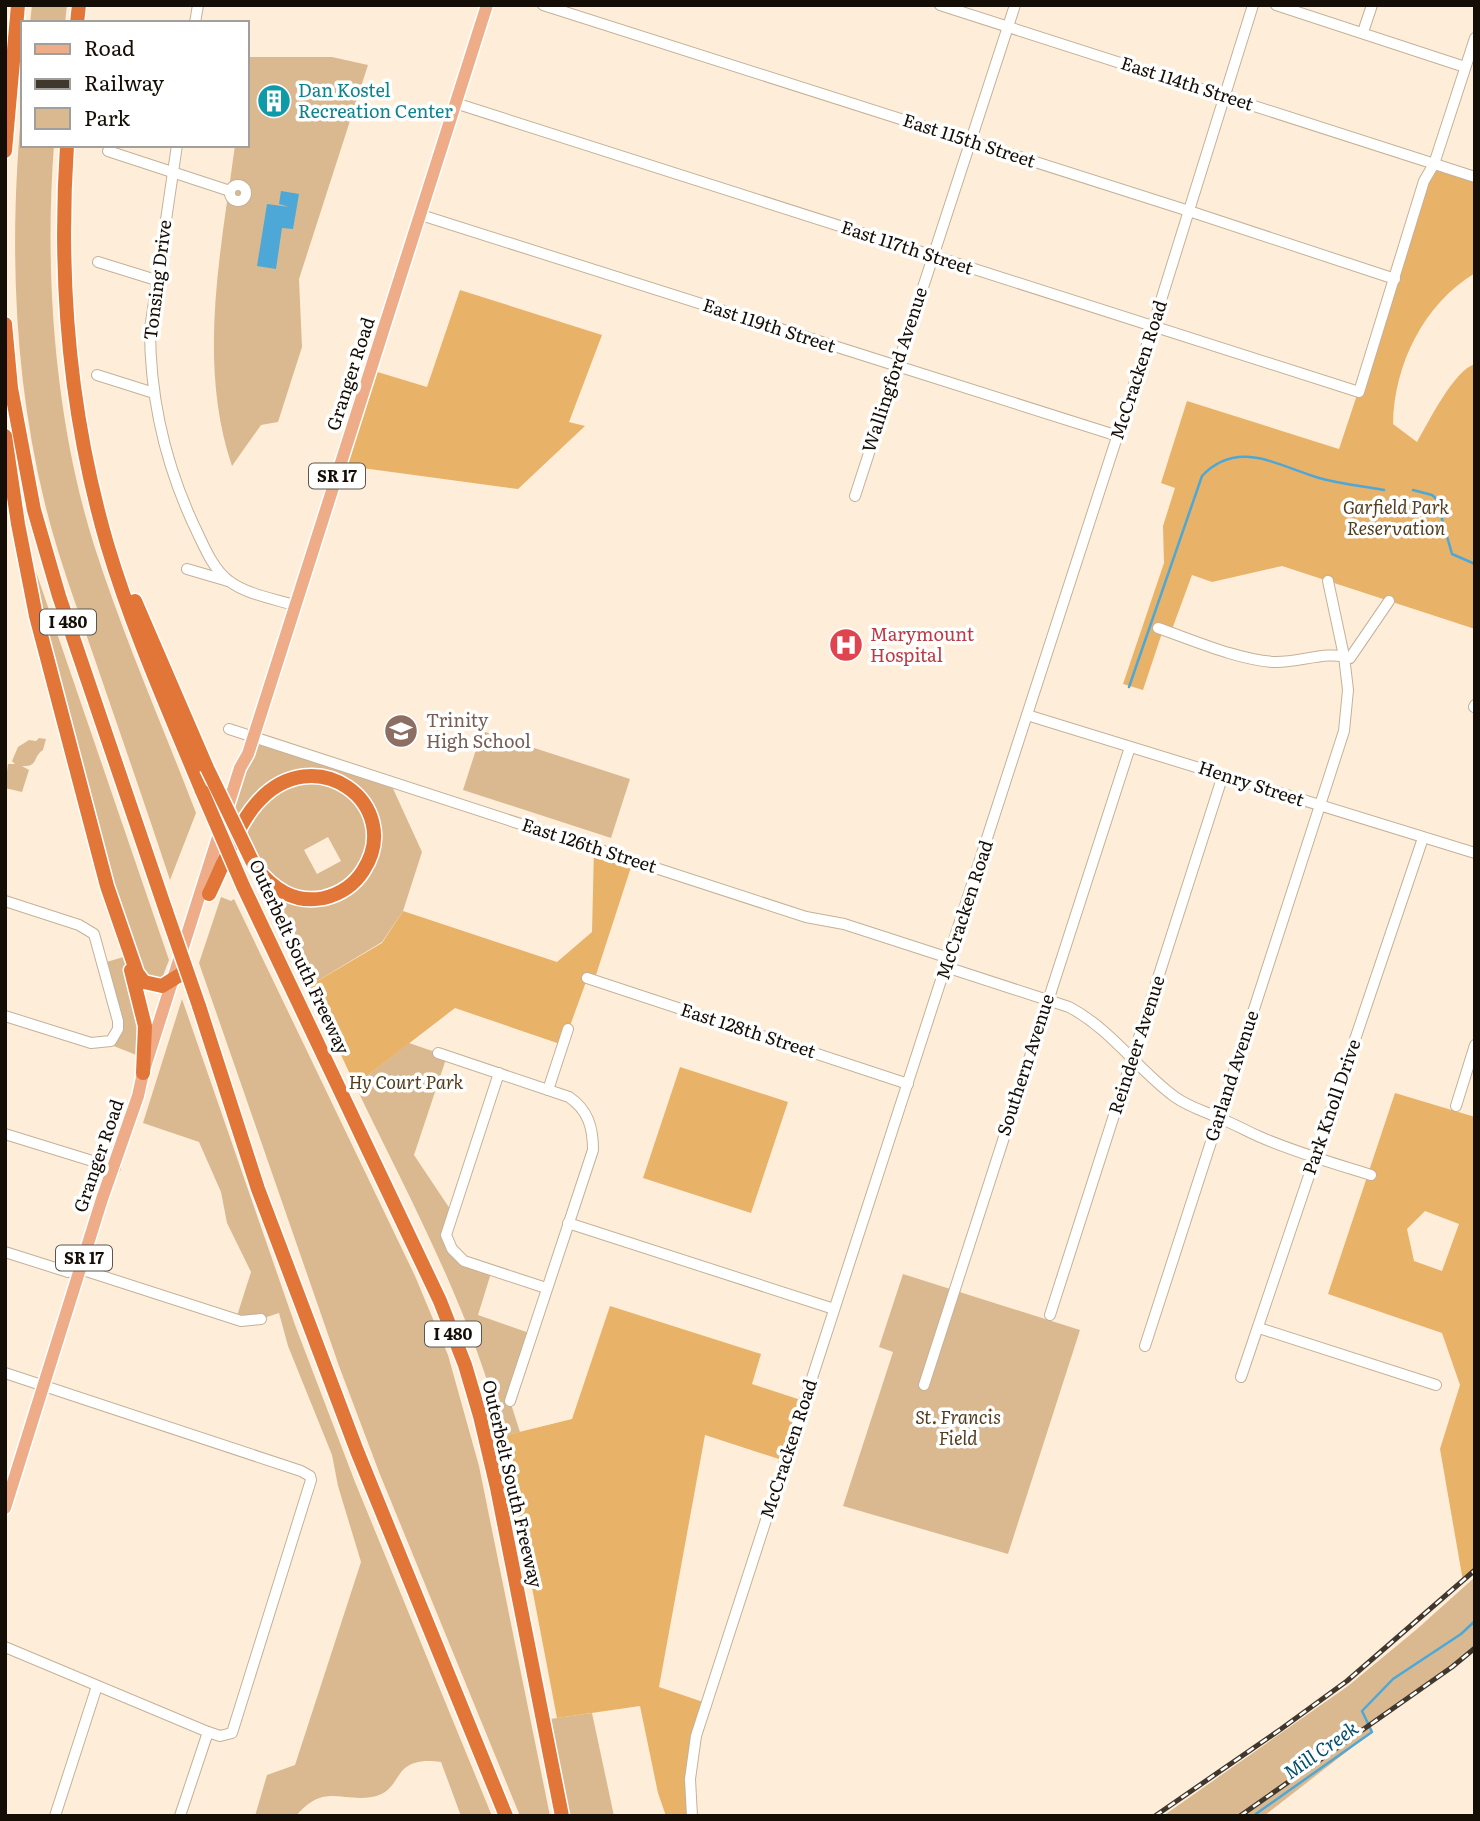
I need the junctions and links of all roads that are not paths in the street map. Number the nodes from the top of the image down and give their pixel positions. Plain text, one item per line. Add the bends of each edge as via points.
1 (18, 5) edge
2 (487, 5) edge
3 (543, 5) edge
4 (940, 5) edge
5 (1015, 5) edge
6 (1253, 5) edge
7 (1276, 5) edge
8 (1372, 5) edge
9 (1008, 27) junction
10 (1363, 32) junction
11 (1475, 38) edge
12 (1465, 67) junction
13 (1225, 96) junction
14 (455, 103) junction
15 (971, 142) junction
16 (67, 147) edge
17 (177, 147) edge
18 (5, 151) edge
19 (108, 151) dead end
20 (1434, 163) junction
21 (172, 174) junction
22 (1475, 177) edge
23 (230, 191) dead end
24 (1189, 211) junction
25 (421, 215) junction
26 (932, 256) junction
27 (98, 262) dead end
28 (1395, 279) junction
29 (156, 280) junction
30 (5, 324) edge
31 (1153, 326) junction
32 (897, 366) junction
33 (97, 375) dead end
34 (154, 393) junction
35 (5, 436) edge
36 (1118, 436) junction
37 (855, 496) dead end
38 (108, 546) junction
39 (187, 569) dead end
40 (229, 581) junction
41 (1328, 581) dead end
42 (1389, 601) dead end
43 (294, 606) junction
44 (1158, 628) dead end
45 (1344, 656) junction
46 (1027, 715) junction
47 (229, 729) dead end
48 (253, 737) junction
49 (1130, 747) junction
50 (248, 754) junction
51 (1223, 775) junction
52 (1319, 806) junction
53 (1423, 838) junction
54 (1475, 853) edge
55 (209, 894) junction
56 (5, 901) edge
57 (119, 924) junction
58 (948, 962) junction
59 (178, 977) junction
60 (587, 978) dead end
61 (1048, 1000) junction
62 (5, 1016) edge
63 (568, 1029) dead end
64 (1475, 1045) edge
65 (438, 1053) dead end
66 (1133, 1059) junction
67 (143, 1073) junction
68 (499, 1073) junction
69 (908, 1084) junction
70 (548, 1090) junction
71 (138, 1096) junction
72 (1456, 1106) dead end
73 (1218, 1117) junction
74 (5, 1134) edge
75 (1315, 1157) junction
76 (114, 1168) junction
77 (1371, 1175) dead end
78 (568, 1223) junction
79 (5, 1252) edge
80 (80, 1269) junction
81 (546, 1288) junction
82 (834, 1309) junction
83 (1050, 1315) dead end
84 (261, 1319) dead end
85 (1259, 1328) junction
86 (1144, 1346) dead end
87 (5, 1373) edge
88 (1241, 1377) dead end
89 (43, 1385) junction
90 (924, 1385) dead end
91 (1436, 1385) dead end
92 (510, 1401) dead end
93 (5, 1508) edge
94 (5, 1647) edge
95 (97, 1686) junction
96 (208, 1732) junction
97 (55, 1816) edge
98 (180, 1816) edge
99 (506, 1816) edge
100 (562, 1816) edge
101 (692, 1816) edge

1 - 18 highway
2 - 14 main road, Granger Road / SR 17
3 - 15 street, East 115th Street
4 - 9 street, East 114th Street
5 - 9 street, Wallingford Avenue
6 - 13 street, McCracken Road
7 - 10 street
8 - 10 street
9 - 13 street, East 114th Street
9 - 15 street, Wallingford Avenue
10 - 12 street
11 - 12 street
12 - 20 street
13 - 20 street, East 114th Street
13 - 24 street, McCracken Road
14 - 25 main road, Granger Road / SR 17
14 - 26 street, East 117th Street
15 - 24 street, East 115th Street
15 - 26 street, Wallingford Avenue
16 - 38 highway, Outerbelt South Freeway / I 480 via 66,324 80,432
17 - 21 street, Tonsing Drive
19 - 21 street
20 - 22 street, East 114th Street
20 - 28 street via 1424,181
21 - 23 street
21 - 29 street, Tonsing Drive
24 - 28 street, East 115th Street
24 - 31 street, McCracken Road
25 - 32 street, East 119th Street
25 - 43 main road, Granger Road / SR 17
26 - 31 street, East 117th Street
26 - 32 street, Wallingford Avenue
27 - 29 street
28 - 31 street, East 117th Street via 1359,393
29 - 34 street, Tonsing Drive via 150,329
30 - 99 highway, I 480, bridge via 13,401 34,510 59,596 258,1189 357,1451
31 - 36 street, McCracken Road
32 - 36 street, East 119th Street
32 - 37 street, Wallingford Avenue
33 - 34 street
34 - 40 street, Tonsing Drive via 161,437 175,480 207,553
35 - 57 highway via 41,639
36 - 46 street, McCracken Road
38 - 55 highway, bridge via 207,768 256,867 274,887 293,897 314,899 337,893 360,875 370,856 368,812 355,793 336,780 314,775 284,782 250,811
38 - 100 highway, Outerbelt South Freeway / I 480, bridge via 149,663 243,886 465,1365 496,1488
39 - 40 street
40 - 43 street, Tonsing Drive
41 - 45 street, Garland Avenue
42 - 45 street via 1350,658
43 - 48 main road, Granger Road / SR 17
44 - 45 street via 1240,656 1273,662 1337,653
45 - 52 street, Garland Avenue via 1348,690 1344,731
46 - 49 street, Henry Street
46 - 58 street, McCracken Road
47 - 48 street, East 126th Street
48 - 50 main road, Granger Road / SR 17
48 - 58 street, East 126th Street via 806,917 844,924
49 - 51 street, Henry Street
49 - 61 street, Southern Avenue
50 - 55 main road, Granger Road / SR 17
50 - 59 main road, Granger Road / SR 17
51 - 52 street, Henry Street
51 - 66 street, Reindeer Avenue
52 - 53 street, Henry Street
52 - 73 street, Garland Avenue
53 - 54 street, Henry Street
53 - 75 street, Park Knoll Drive
55 - 59 main road, Granger Road / SR 17
56 - 62 street via 88,929 97,939 118,1020 115,1036 106,1043 91,1043
57 - 59 highway via 140,978 156,986
57 - 67 highway via 145,1026
58 - 61 street, East 126th Street
58 - 69 street, McCracken Road
59 - 67 main road, Granger Road / SR 17
59 - 71 main road, Granger Road / SR 17 via 149,1079
60 - 69 street, East 128th Street
61 - 66 street, East 126th Street via 1102,1027
61 - 90 street, Southern Avenue
63 - 70 street
64 - 72 street
65 - 68 street
66 - 73 street, East 126th Street via 1178,1099
66 - 83 street, Reindeer Avenue
67 - 71 main road, Granger Road / SR 17
68 - 70 street
68 - 81 street via 446,1235 464,1261
69 - 82 street, McCracken Road
70 - 78 street via 582,1107 593,1133 593,1150
71 - 76 main road, Granger Road / SR 17
73 - 75 street, East 126th Street
73 - 86 street, Garland Avenue
74 - 76 street
75 - 77 street, East 126th Street
75 - 85 street, Park Knoll Drive
76 - 80 main road, Granger Road / SR 17
78 - 81 street
78 - 82 street
79 - 80 street via 68,1272
80 - 84 street via 241,1321
80 - 89 main road, Granger Road / SR 17
81 - 92 street
82 - 101 street, McCracken Road via 696,1735 690,1779
85 - 88 street, Park Knoll Drive
85 - 91 street
87 - 89 street
89 - 93 main road, Granger Road / SR 17
89 - 96 street via 310,1476 232,1733
94 - 95 street
95 - 96 street
95 - 97 street
96 - 98 street

